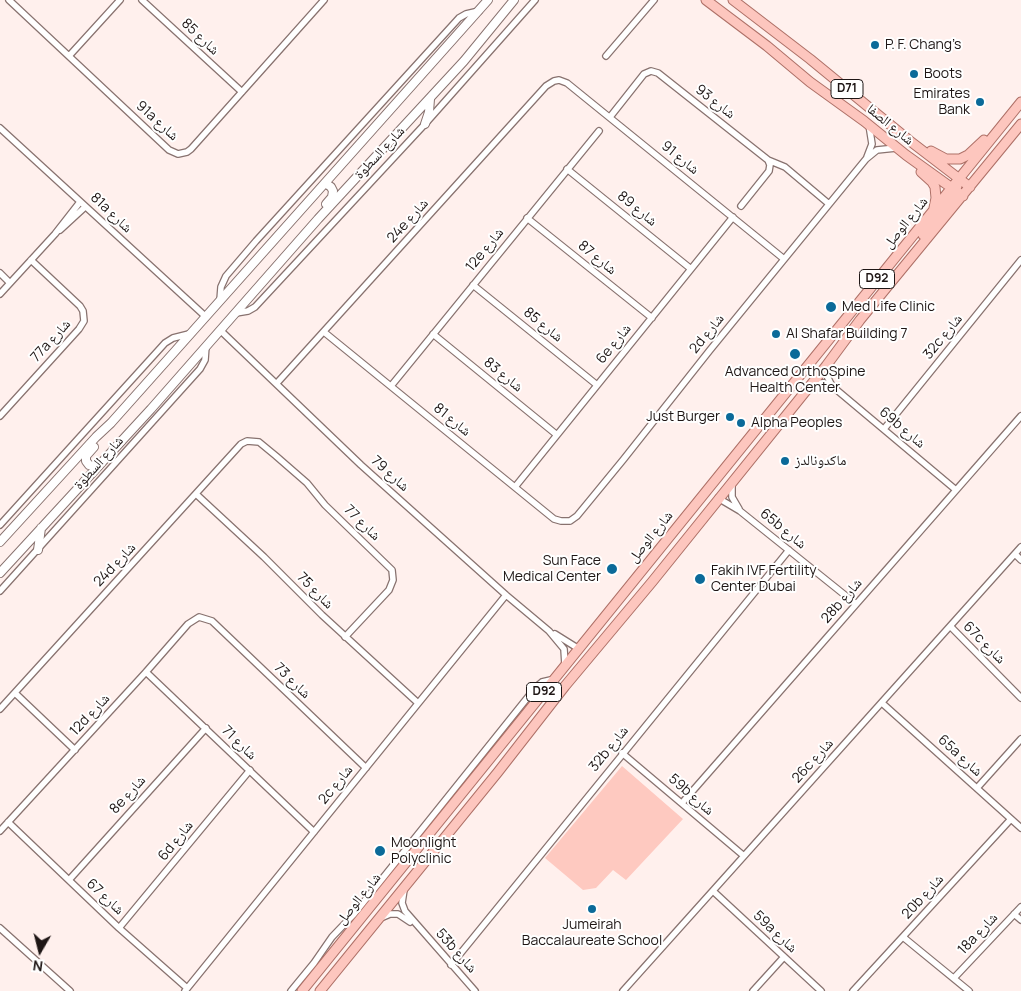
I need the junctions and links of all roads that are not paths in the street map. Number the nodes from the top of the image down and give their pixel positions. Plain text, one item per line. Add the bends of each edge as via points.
1 (9, 0) edge
2 (120, 0) edge
3 (142, 0) edge
4 (324, 0) edge
5 (488, 0) edge
6 (514, 0) edge
7 (535, 0) edge
8 (654, 0) edge
9 (706, 0) edge
10 (733, 0) edge
11 (479, 11) junction
12 (69, 56) junction
13 (606, 56) dead end
14 (559, 80) joint
15 (242, 92) junction
16 (430, 99) junction
17 (1021, 102) edge
18 (610, 117) junction
19 (425, 124) junction
20 (1021, 124) edge
21 (869, 126) junction
22 (0, 128) edge
23 (1000, 128) junction
24 (599, 131) dead end
25 (910, 141) junction
26 (896, 148) junction
27 (906, 155) junction
28 (866, 159) junction
29 (768, 160) junction
30 (567, 169) junction
31 (958, 179) junction
32 (325, 183) junction
33 (970, 187) junction
34 (957, 191) junction
35 (80, 202) junction
36 (829, 204) junction
37 (741, 206) dead end
38 (85, 207) junction
39 (930, 215) junction
40 (733, 217) junction
41 (527, 218) junction
42 (318, 219) junction
43 (55, 234) junction
44 (784, 258) junction
45 (31, 260) junction
46 (1021, 260) edge
47 (691, 269) junction
48 (0, 273) edge
49 (10, 283) junction
50 (473, 285) junction
51 (0, 294) edge
52 (220, 300) junction
53 (236, 313) junction
54 (205, 316) junction
55 (652, 318) junction
56 (220, 330) junction
57 (324, 332) junction
58 (189, 334) junction
59 (433, 334) junction
60 (206, 346) junction
61 (826, 366) junction
62 (277, 383) junction
63 (812, 383) junction
64 (597, 385) junction
65 (391, 386) junction
66 (832, 386) junction
67 (786, 394) junction
68 (0, 416) edge
69 (1021, 416) edge
70 (111, 423) junction
71 (884, 429) junction
72 (557, 435) junction
73 (250, 440) joint
74 (97, 468) junction
75 (732, 482) junction
76 (515, 487) junction
77 (956, 490) junction
78 (196, 494) junction
79 (718, 498) junction
80 (740, 511) junction
81 (566, 522) joint
82 (0, 525) edge
83 (41, 527) junction
84 (0, 542) edge
85 (1021, 547) edge
86 (38, 550) junction
87 (789, 550) junction
88 (1015, 554) junction
89 (1021, 560) edge
90 (0, 573) edge
91 (0, 592) edge
92 (506, 595) junction
93 (856, 604) junction
94 (199, 617) joint
95 (951, 627) junction
96 (549, 631) junction
97 (345, 637) junction
98 (579, 649) junction
99 (564, 667) junction
100 (146, 672) junction
101 (555, 679) junction
102 (565, 686) junction
103 (15, 693) junction
104 (1021, 698) edge
105 (418, 703) junction
106 (882, 703) junction
107 (0, 709) edge
108 (206, 728) junction
109 (1021, 739) edge
110 (75, 750) junction
111 (622, 753) junction
112 (366, 768) junction
113 (250, 770) junction
114 (976, 788) junction
115 (682, 803) junction
116 (1011, 819) junction
117 (8, 822) junction
118 (1021, 828) edge
119 (0, 831) edge
120 (314, 832) junction
121 (744, 856) junction
122 (69, 880) junction
123 (407, 883) junction
124 (713, 891) junction
125 (375, 902) junction
126 (1021, 907) edge
127 (1014, 914) junction
128 (378, 920) junction
129 (1021, 920) edge
130 (418, 927) junction
131 (0, 928) edge
132 (120, 928) junction
133 (903, 937) junction
134 (783, 958) junction
135 (451, 965) junction
136 (954, 978) junction
137 (329, 980) junction
138 (186, 989) edge
139 (70, 991) edge
140 (291, 991) edge
141 (302, 991) edge
142 (312, 991) edge
143 (320, 991) edge
144 (327, 991) edge
145 (474, 991) edge
146 (623, 991) edge
147 (753, 991) edge
148 (821, 991) edge
149 (853, 991) edge
150 (969, 991) edge

1 - 12 street, 91a شارع
2 - 12 street
3 - 15 street, شارع 85
4 - 15 street, 91a شارع
5 - 11 main road, شارع السطوة
6 - 16 main road, شارع السطوة
7 - 19 street, شارع السطوة
8 - 13 street
9 - 21 main road, شارع الصفا / D71
10 - 25 main road, شارع الصفا / D71
11 - 32 main road, شارع السطوة
11 - 52 street, شارع السطوة via 459,18 256,241 226,276
12 - 15 street, 91a شارع via 169,150 178,154 191,149
14 - 18 street, شارع 91
14 - 57 street, 24e شارع via 546,86
16 - 19 main road
16 - 42 main road, شارع السطوة
17 - 23 main road, شارع الوصل / D92
18 - 29 street, شارع 93 via 644,74 654,71
18 - 40 street, شارع 91
19 - 53 street, شارع السطوة via 255,308
20 - 33 main road, شارع الوصل / D92
21 - 26 main road, شارع الصفا / D71
21 - 28 street, 2d شارع via 872,144
22 - 35 street, 81a شارع
23 - 25 main road via 968,155 956,160 940,157 920,143
23 - 31 main road, شارع الوصل / D92
24 - 30 street, 12e شارع
25 - 31 main road, شارع الصفا / D71
26 - 27 main road, شارع الصفا / D71
26 - 28 street, 2d شارع via 877,150
27 - 34 main road, شارع الصفا / D71
27 - 39 main road via 935,187 936,198
28 - 36 street, 2d شارع
29 - 36 street via 785,167
29 - 37 street via 769,171
30 - 41 street, 12e شارع
30 - 47 street, شارع 89
31 - 33 main road, شارع الصفا / D71
31 - 34 main road, شارع الوصل / D92
32 - 42 main road via 333,194
32 - 52 main road, شارع السطوة
33 - 34 main road, شارع الوصل / D92
34 - 39 main road, شارع الوصل / D92
34 - 61 main road, شارع الوصل / D92
35 - 38 street, 81a شارع
35 - 43 street
36 - 44 street, 2d شارع
38 - 43 street
38 - 54 street, 81a شارع
39 - 67 main road, شارع الوصل / D92
40 - 44 street, شارع 91
40 - 47 street, 6e شارع
41 - 50 street, 12e شارع
41 - 55 street, شارع 87
42 - 53 main road, شارع السطوة
43 - 45 street
44 - 81 street, 2d شارع via 577,516
45 - 49 street
45 - 68 street, 77a شارع via 80,306 84,321
46 - 71 street, 32c شارع
47 - 55 street, 6e شارع
48 - 49 street
49 - 51 street
50 - 59 street, 12e شارع
50 - 64 street, شارع 85
52 - 54 main road, شارع السطوة
53 - 56 main road, شارع السطوة
54 - 58 main road, شارع السطوة
55 - 64 street, 6e شارع
56 - 60 main road, شارع السطوة
56 - 62 street, شارع 79
57 - 62 street, 24e شارع
57 - 65 street, شارع 81
58 - 70 main road, شارع السطوة
58 - 82 street, شارع السطوة via 167,341
59 - 65 street, 12e شارع
59 - 72 street, شارع 83
60 - 74 main road, شارع السطوة
60 - 86 street, شارع السطوة via 205,360 200,369
61 - 63 main road, شارع الوصل / D92
61 - 66 street
62 - 92 street, شارع 79 via 361,465
63 - 66 street
63 - 75 main road, شارع الوصل / D92
64 - 72 street, 6e شارع
65 - 76 street, شارع 81
66 - 71 street, 69b شارع
67 - 79 main road via 716,489
67 - 98 main road, شارع الوصل / D92
69 - 77 street, 28b شارع
70 - 74 main road via 86,456 87,463
70 - 84 main road, شارع السطوة
71 - 77 street, 69b شارع
72 - 76 street, 6e شارع
73 - 78 street, 24d شارع via 241,444
73 - 97 street, شارع 77 via 259,442 307,483 392,570 392,586
74 - 83 main road, شارع السطوة
75 - 79 main road, شارع الوصل / D92
75 - 80 street, 65b شارع via 732,496
76 - 81 street, شارع 81 via 554,518
77 - 93 street, 28b شارع
78 - 97 street, شارع 75
78 - 103 street, 24d شارع
79 - 80 street, 65b شارع
79 - 102 main road, شارع الوصل / D92
80 - 87 street, 65b شارع
83 - 86 main road
83 - 90 main road, شارع السطوة
85 - 88 street, 26c شارع
86 - 91 street, شارع السطوة
87 - 93 street, 65b شارع
87 - 111 street, 32b شارع
88 - 89 street
88 - 95 street, 26c شارع
92 - 96 street, شارع 79
92 - 105 street, 2c شارع
93 - 115 street, 28b شارع
94 - 100 street, 12d شارع via 188,624
94 - 112 street, شارع 73 via 212,621
95 - 104 street, 67c شارع
95 - 106 street, 26c شارع
96 - 98 street, شارع 79
96 - 99 street, شارع 79 via 564,649
97 - 105 street, شارع 75
98 - 99 main road, شارع الوصل / D92
98 - 102 main road via 582,657
99 - 101 main road, شارع الوصل / D92
100 - 108 street, شارع 71
100 - 110 street, 12d شارع
101 - 125 main road, شارع الوصل / D92
101 - 140 street via 536,687
102 - 123 main road, شارع الوصل / D92
103 - 107 street, 24d شارع
103 - 110 street
105 - 112 street, 2c شارع
106 - 114 street, 65a شارع
106 - 121 street, 26c شارع
108 - 113 street, شارع 71
108 - 122 street, 8e شارع
109 - 114 street
110 - 117 street, 12d شارع
111 - 115 street, 59b شارع
111 - 135 street, 32b شارع
112 - 120 street, 2c شارع
113 - 120 street, شارع 71
113 - 132 street, 6d شارع
114 - 116 street, 65a شارع
115 - 121 street, 59b شارع
116 - 118 street, 65a شارع
116 - 133 street, 20b شارع
117 - 119 street, 12d شارع
117 - 122 street, شارع 67
120 - 138 street, 2c شارع
121 - 124 street, 26c شارع
122 - 132 street, شارع 67
123 - 128 main road, شارع الوصل / D92
123 - 130 street, 53b شارع via 402,903
124 - 134 street, 59a شارع
124 - 146 street, 26c شارع
125 - 141 main road, شارع الوصل / D92
125 - 142 main road via 364,924
126 - 127 street, 18a شارع
127 - 129 street
127 - 136 street, 18a شارع
128 - 130 street, 53b شارع via 398,914
128 - 137 main road, شارع الوصل / D92
130 - 135 street, 53b شارع
131 - 139 street
132 - 138 street, شارع 67
133 - 136 street
133 - 149 street, 20b شارع
134 - 147 street
134 - 148 street, 59a شارع
135 - 145 street, 53b شارع
136 - 150 street
137 - 143 main road, شارع الوصل / D92
137 - 144 street

